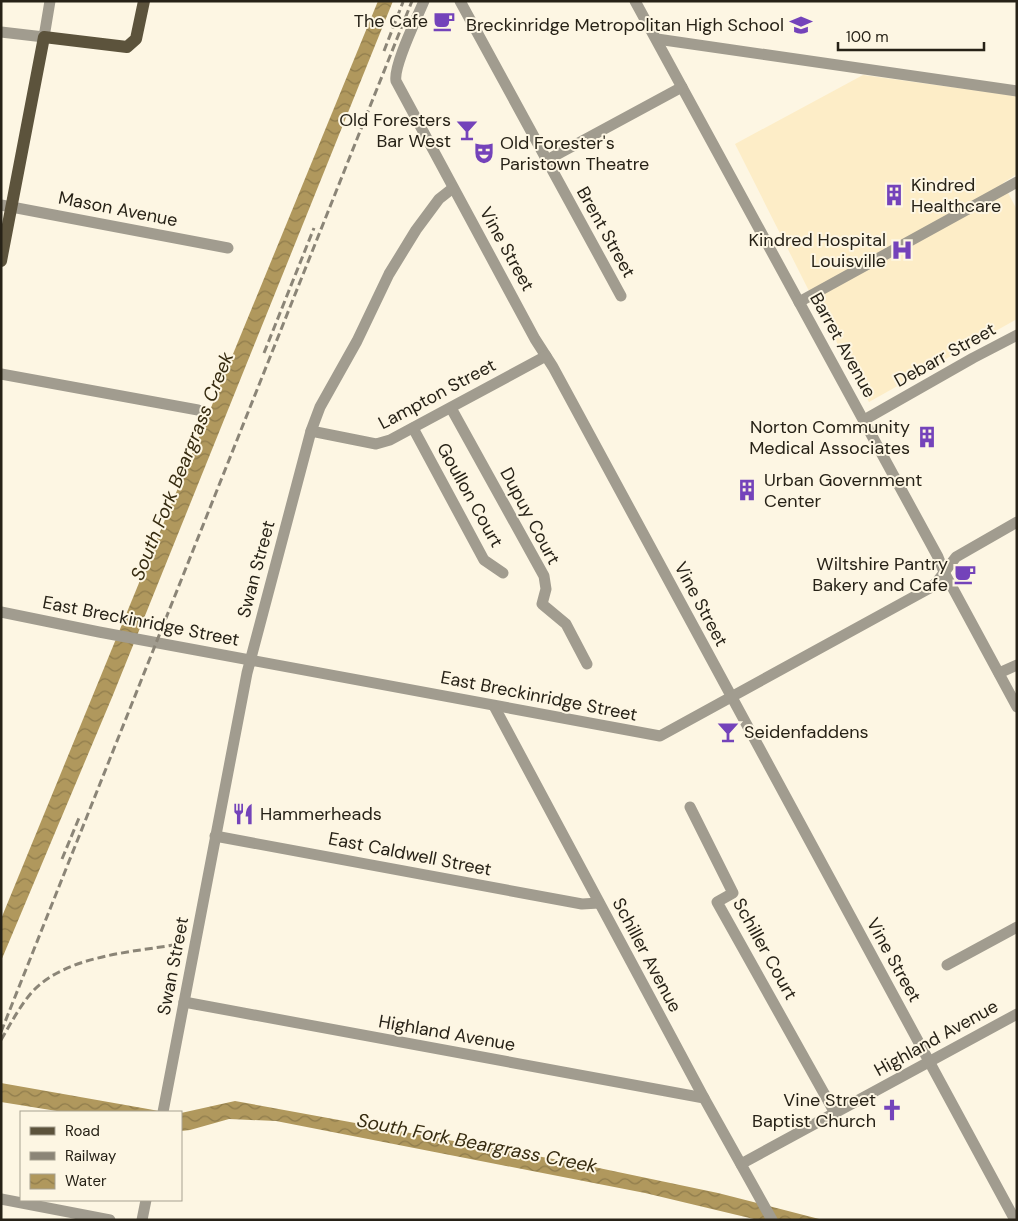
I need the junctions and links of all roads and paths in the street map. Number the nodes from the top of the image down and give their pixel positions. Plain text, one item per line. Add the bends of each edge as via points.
1 (50, 1) edge
2 (144, 1) edge
3 (424, 1) edge
4 (460, 1) edge
5 (635, 1) edge
6 (1, 32) edge
7 (44, 37) junction
8 (657, 40) junction
9 (682, 87) junction
10 (1017, 91) edge
11 (547, 160) junction
12 (1017, 182) edge
13 (454, 188) junction
14 (6, 206) edge
15 (228, 248) dead end
16 (1, 261) edge
17 (621, 296) dead end
18 (799, 302) junction
19 (1017, 335) edge
20 (546, 356) junction
21 (1, 374) edge
22 (451, 408) junction
23 (198, 410) dead end
24 (864, 420) junction
25 (413, 428) junction
26 (311, 431) junction
27 (1017, 522) edge
28 (944, 572) junction
29 (503, 573) dead end
30 (1, 612) edge
31 (250, 660) junction
32 (587, 664) dead end
33 (1017, 665) edge
34 (999, 673) junction
35 (732, 697) junction
36 (494, 706) junction
37 (1017, 707) edge
38 (690, 807) dead end
39 (215, 836) junction
40 (600, 903) junction
41 (1017, 926) edge
42 (947, 965) dead end
43 (184, 1002) junction
44 (1017, 1014) edge
45 (929, 1061) junction
46 (704, 1098) junction
47 (164, 1107) edge
48 (835, 1113) junction
49 (741, 1164) junction
50 (1, 1199) edge
51 (146, 1201) edge
52 (110, 1220) edge
53 (142, 1220) edge
54 (772, 1220) edge
55 (1016, 1220) edge

1 - 7 street
2 - 7 main road via 136,39 127,47
3 - 13 street, Vine Street via 395,76
4 - 11 street, Brent Street
5 - 8 street, Barret Avenue
6 - 7 street
7 - 14 main road
8 - 9 street, Barret Avenue
8 - 10 street
9 - 11 street
9 - 18 street, Barret Avenue
11 - 17 street, Brent Street
12 - 18 street
13 - 20 street, Vine Street
13 - 26 street, Swan Street via 438,199 389,274 320,407
14 - 15 street, Mason Avenue
14 - 16 main road
18 - 24 street, Barret Avenue
19 - 24 street, Debarr Street
20 - 22 street, Lampton Street
20 - 35 street, Vine Street
21 - 23 street
22 - 25 street, Lampton Street
22 - 32 street, Dupuy Court via 544,576 546,589 542,604 566,624
24 - 28 street, Barret Avenue
25 - 26 street, Lampton Street via 376,444
25 - 29 street, Goullon Court via 484,560
26 - 31 street, Swan Street
27 - 28 street, East Breckinridge Street via 956,558
28 - 34 street, Barret Avenue
28 - 35 street, East Breckinridge Street via 928,589
30 - 31 street, East Breckinridge Street
31 - 36 street, East Breckinridge Street
31 - 39 street, Swan Street
33 - 34 street
34 - 37 street, Barret Avenue
35 - 36 street, East Breckinridge Street via 660,736
35 - 45 street, Vine Street
36 - 40 street, Schiller Avenue
38 - 48 street, Schiller Court via 733,893 717,902
39 - 40 street, East Caldwell Street via 582,904
39 - 43 street, Swan Street
40 - 46 street, Schiller Avenue
41 - 42 street
43 - 46 street, Highland Avenue
43 - 47 street, Swan Street
44 - 45 street, Highland Avenue
45 - 48 street, Highland Avenue
45 - 55 street, Vine Street
46 - 49 street, Schiller Avenue
48 - 49 street, Highland Avenue
49 - 54 street, Schiller Avenue
50 - 52 street
51 - 53 street

